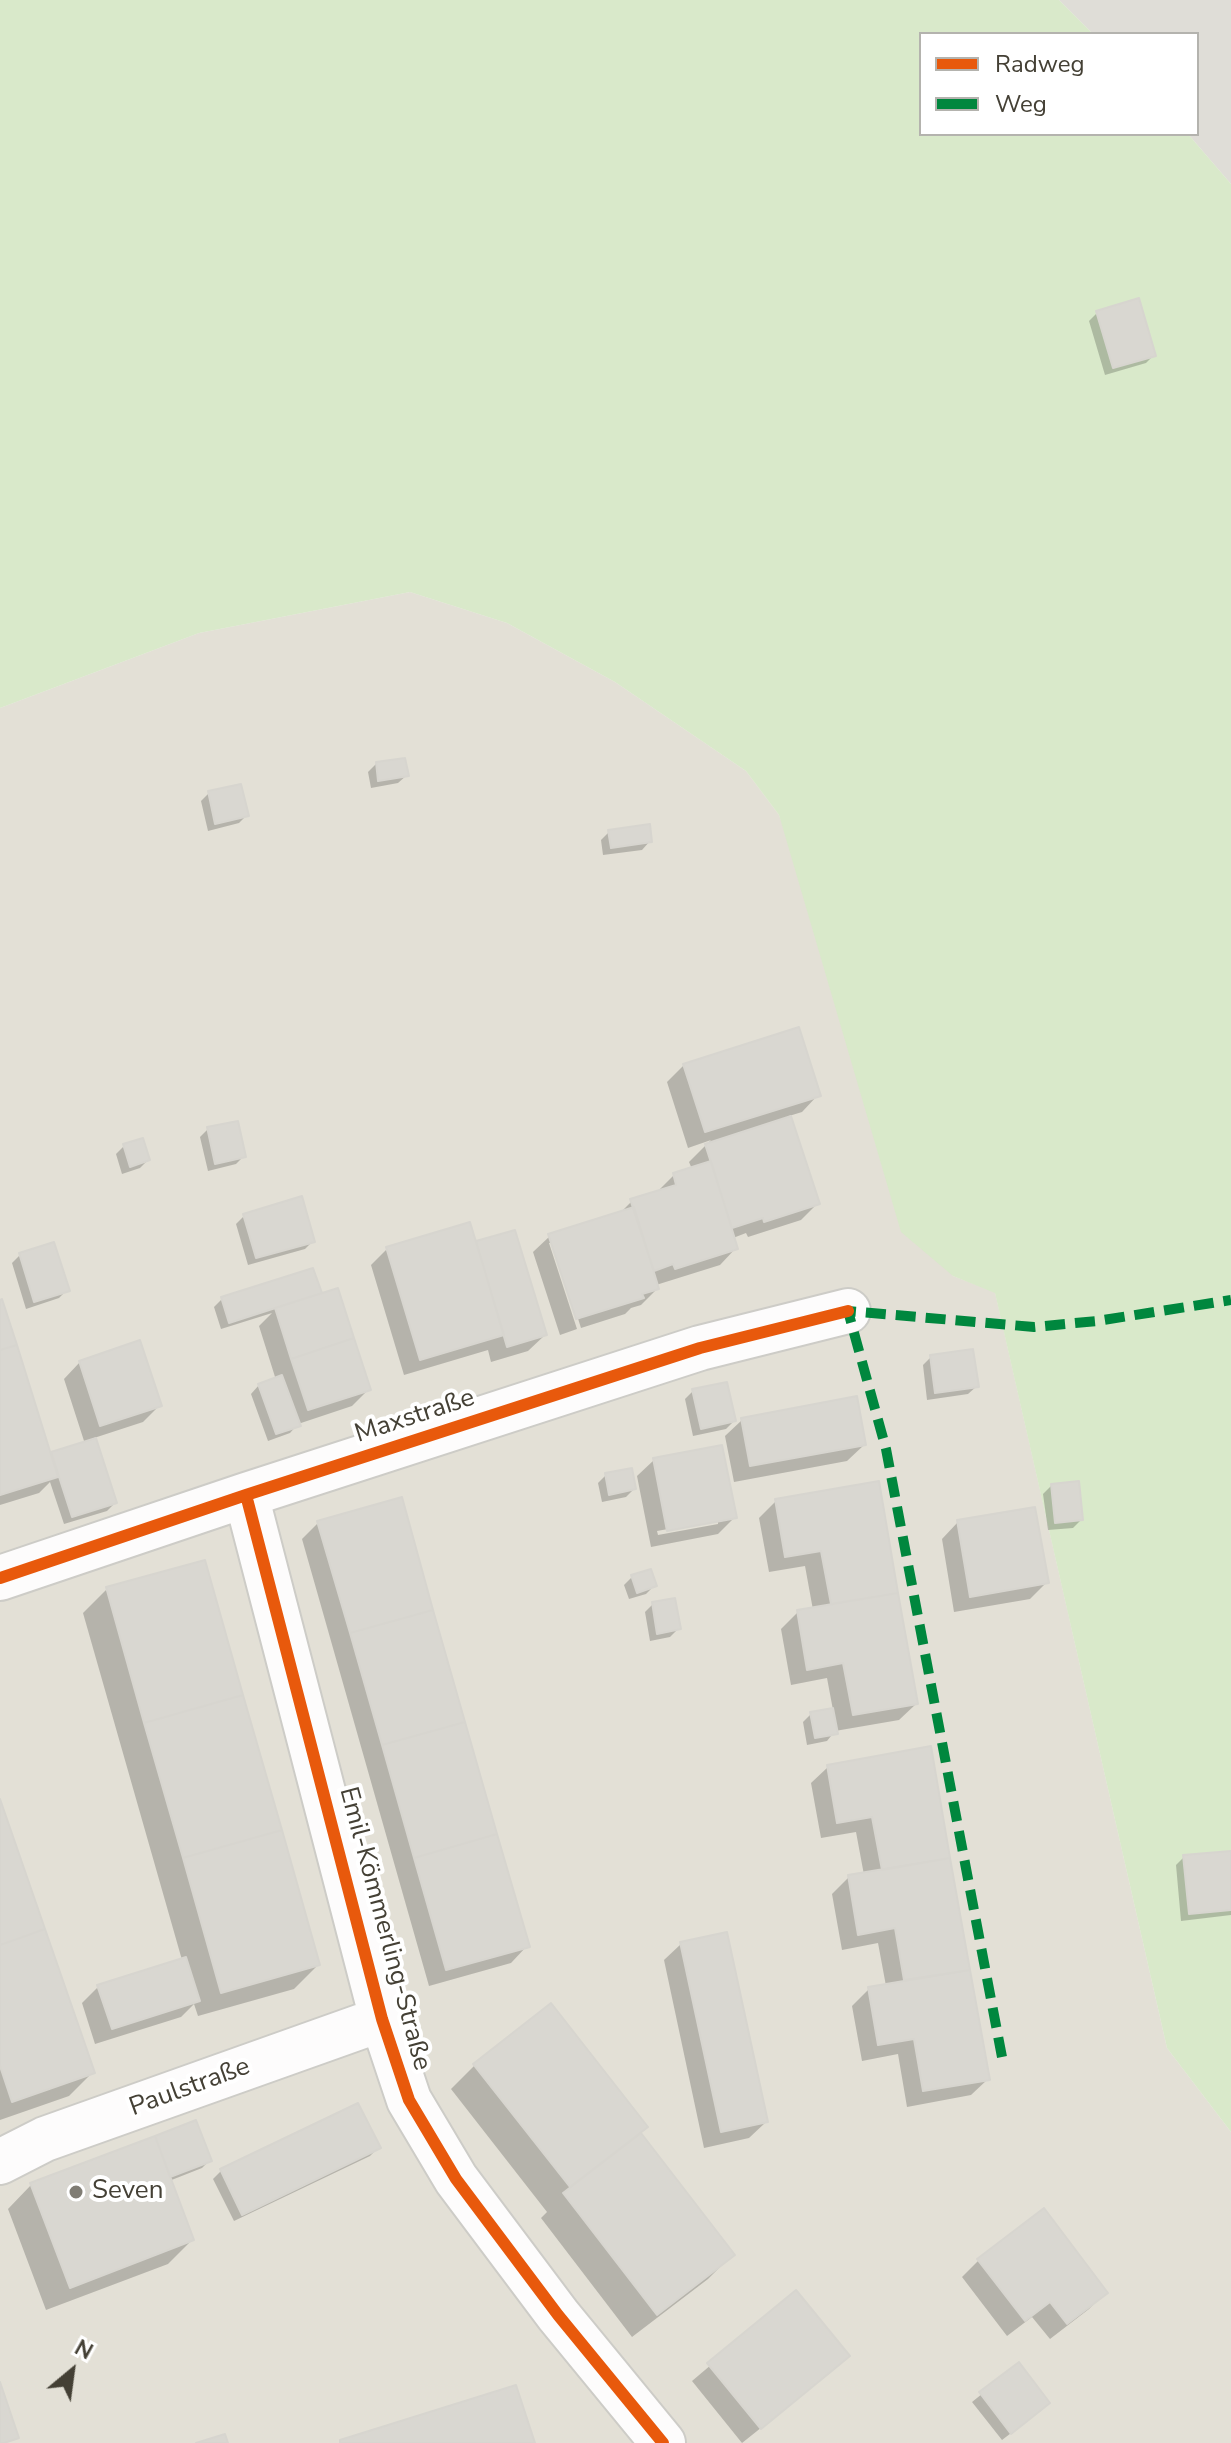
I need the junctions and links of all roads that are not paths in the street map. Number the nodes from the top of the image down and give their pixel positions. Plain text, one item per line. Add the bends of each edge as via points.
1 (848, 1311) dead end
2 (246, 1495) junction
3 (0, 1578) edge
4 (382, 2019) junction
5 (0, 2162) edge
6 (663, 2443) edge

1 - 2 street, Maxstraße via 700,1348
2 - 3 street, Maxstraße
2 - 4 street, Emil-Kömmerling-Straße
4 - 5 street, Paulstraße via 45,2139
4 - 6 street, Emil-Kömmerling-Straße via 409,2100 456,2179

